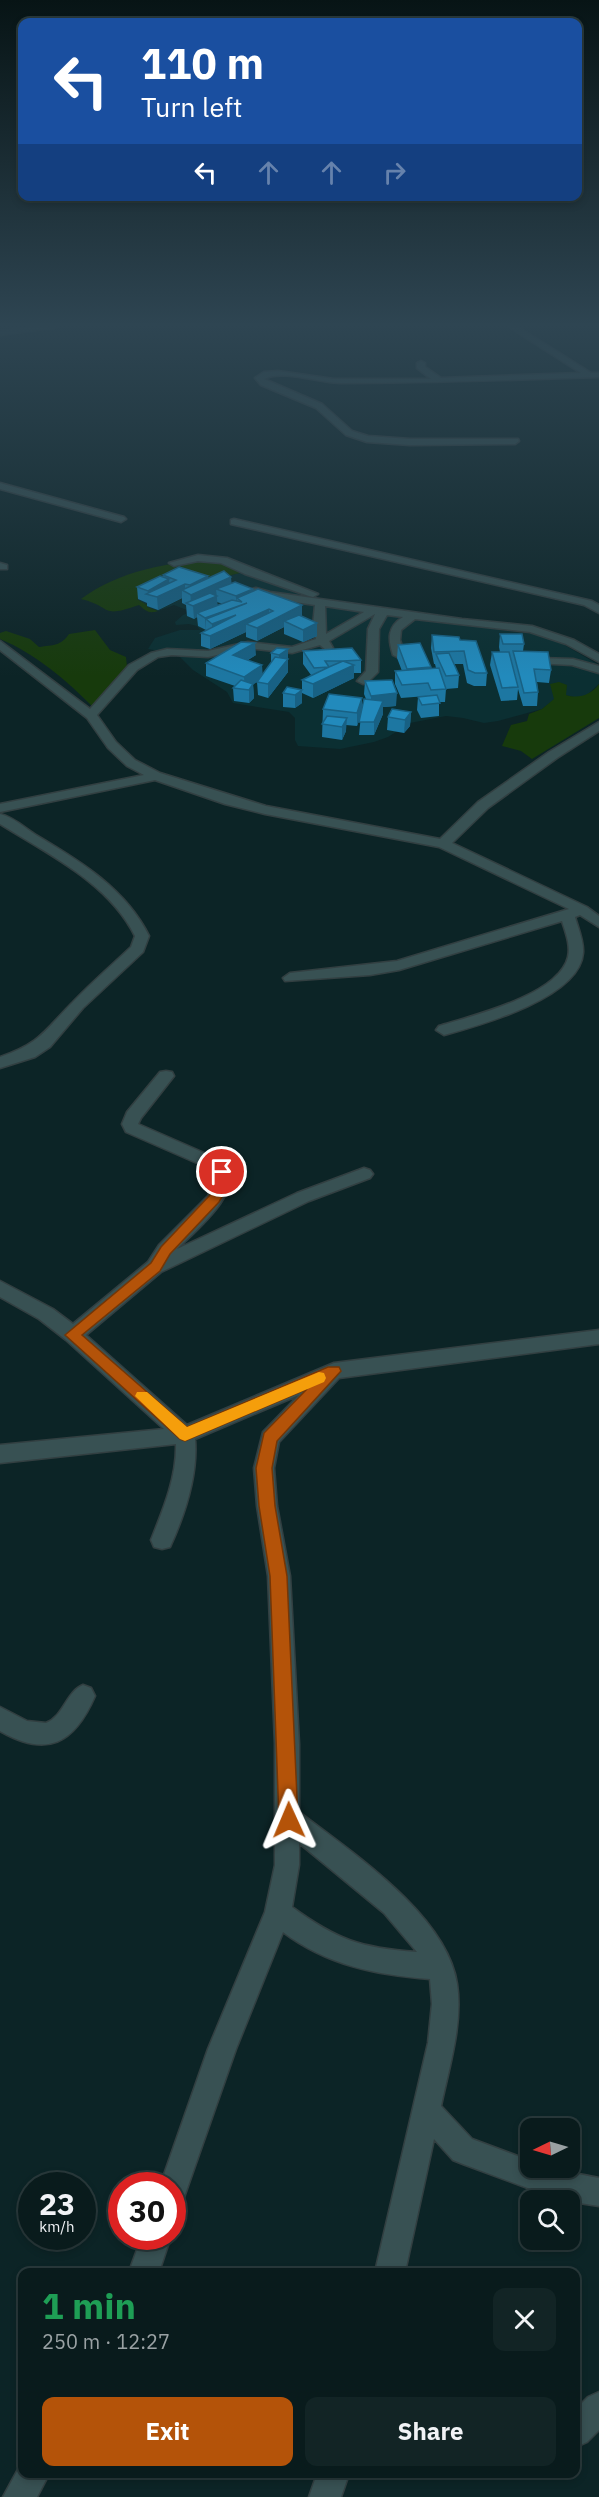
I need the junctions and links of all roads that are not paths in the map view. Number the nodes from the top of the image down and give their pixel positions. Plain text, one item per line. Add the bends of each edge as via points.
1 (0, 486) edge
2 (121, 519) dead end
3 (234, 522) dead end
4 (174, 563) dead end
5 (249, 572) junction
6 (233, 577) edge
7 (246, 587) edge
8 (321, 601) junction
9 (599, 609) edge
10 (381, 610) junction
11 (416, 614) junction
12 (462, 622) junction
13 (450, 634) edge
14 (321, 640) junction
15 (0, 644) edge
16 (399, 655) edge
17 (335, 659) edge
18 (599, 659) edge
19 (538, 662) edge
20 (599, 670) edge
21 (363, 681) edge
22 (91, 715) junction
23 (599, 726) edge
24 (156, 776) junction
25 (0, 808) edge
26 (0, 818) edge
27 (443, 844) junction
28 (574, 912) junction
29 (599, 923) edge
30 (290, 978) dead end
31 (444, 1030) dead end
32 (0, 1063) edge
33 (166, 1076) dead end
34 (364, 1174) dead end
35 (155, 1267) junction
36 (0, 1288) edge
37 (0, 1304) edge
38 (46, 1314) junction
39 (73, 1335) junction
40 (599, 1337) edge
41 (334, 1371) junction
42 (185, 1435) junction
43 (0, 1454) edge
44 (162, 1540) dead end
45 (83, 1696) dead end
46 (0, 1718) edge
47 (289, 1820) junction
48 (278, 1912) junction
49 (440, 1967) junction
50 (426, 2111) junction
51 (179, 2172) edge
52 (599, 2192) edge
53 (152, 2250) edge
54 (145, 2268) edge
55 (391, 2268) edge
56 (599, 2408) edge
57 (580, 2427) edge
58 (31, 2478) edge
59 (332, 2478) edge
60 (19, 2497) edge
61 (325, 2497) edge

1 - 2 street
3 - 9 street via 588,603
4 - 5 street via 212,558
5 - 6 street
5 - 8 street via 312,592
7 - 8 street via 268,595
8 - 10 street
8 - 14 street
10 - 11 street
10 - 14 street
10 - 21 street via 373,629 372,672
11 - 12 street
11 - 16 street via 398,624 394,633
12 - 13 street
12 - 18 street via 532,629 570,642
14 - 17 street
14 - 22 street via 297,649 246,645 210,654 187,651 153,655 126,674
15 - 22 street
19 - 20 street via 573,662
22 - 24 street via 112,745 131,763
23 - 27 street via 483,805
24 - 25 street
24 - 27 street via 265,810
26 - 32 street via 118,900 135,919 142,936 138,949 44,1042 28,1053
27 - 28 street
28 - 29 street
28 - 30 street via 399,965
28 - 31 street via 576,955 557,984 541,994
33 - 35 street via 133,1116 132,1128 221,1167 223,1180 214,1199 165,1250
34 - 35 street via 303,1197
35 - 39 street
36 - 38 street
37 - 38 street
38 - 39 street
39 - 42 street
40 - 41 street
41 - 42 street
41 - 47 street via 270,1438 264,1468 279,1576
42 - 43 street
42 - 44 street via 188,1451 184,1476
45 - 46 street via 62,1727 50,1734 37,1735
47 - 48 street via 287,1865
47 - 49 street via 375,1887 425,1942
48 - 49 street via 316,1939 344,1952 383,1962
48 - 51 street via 222,2049
49 - 50 street via 444,2011 441,2043
50 - 52 street via 463,2150 560,2186
50 - 55 street
53 - 54 street
56 - 57 street
58 - 60 street
59 - 61 street

